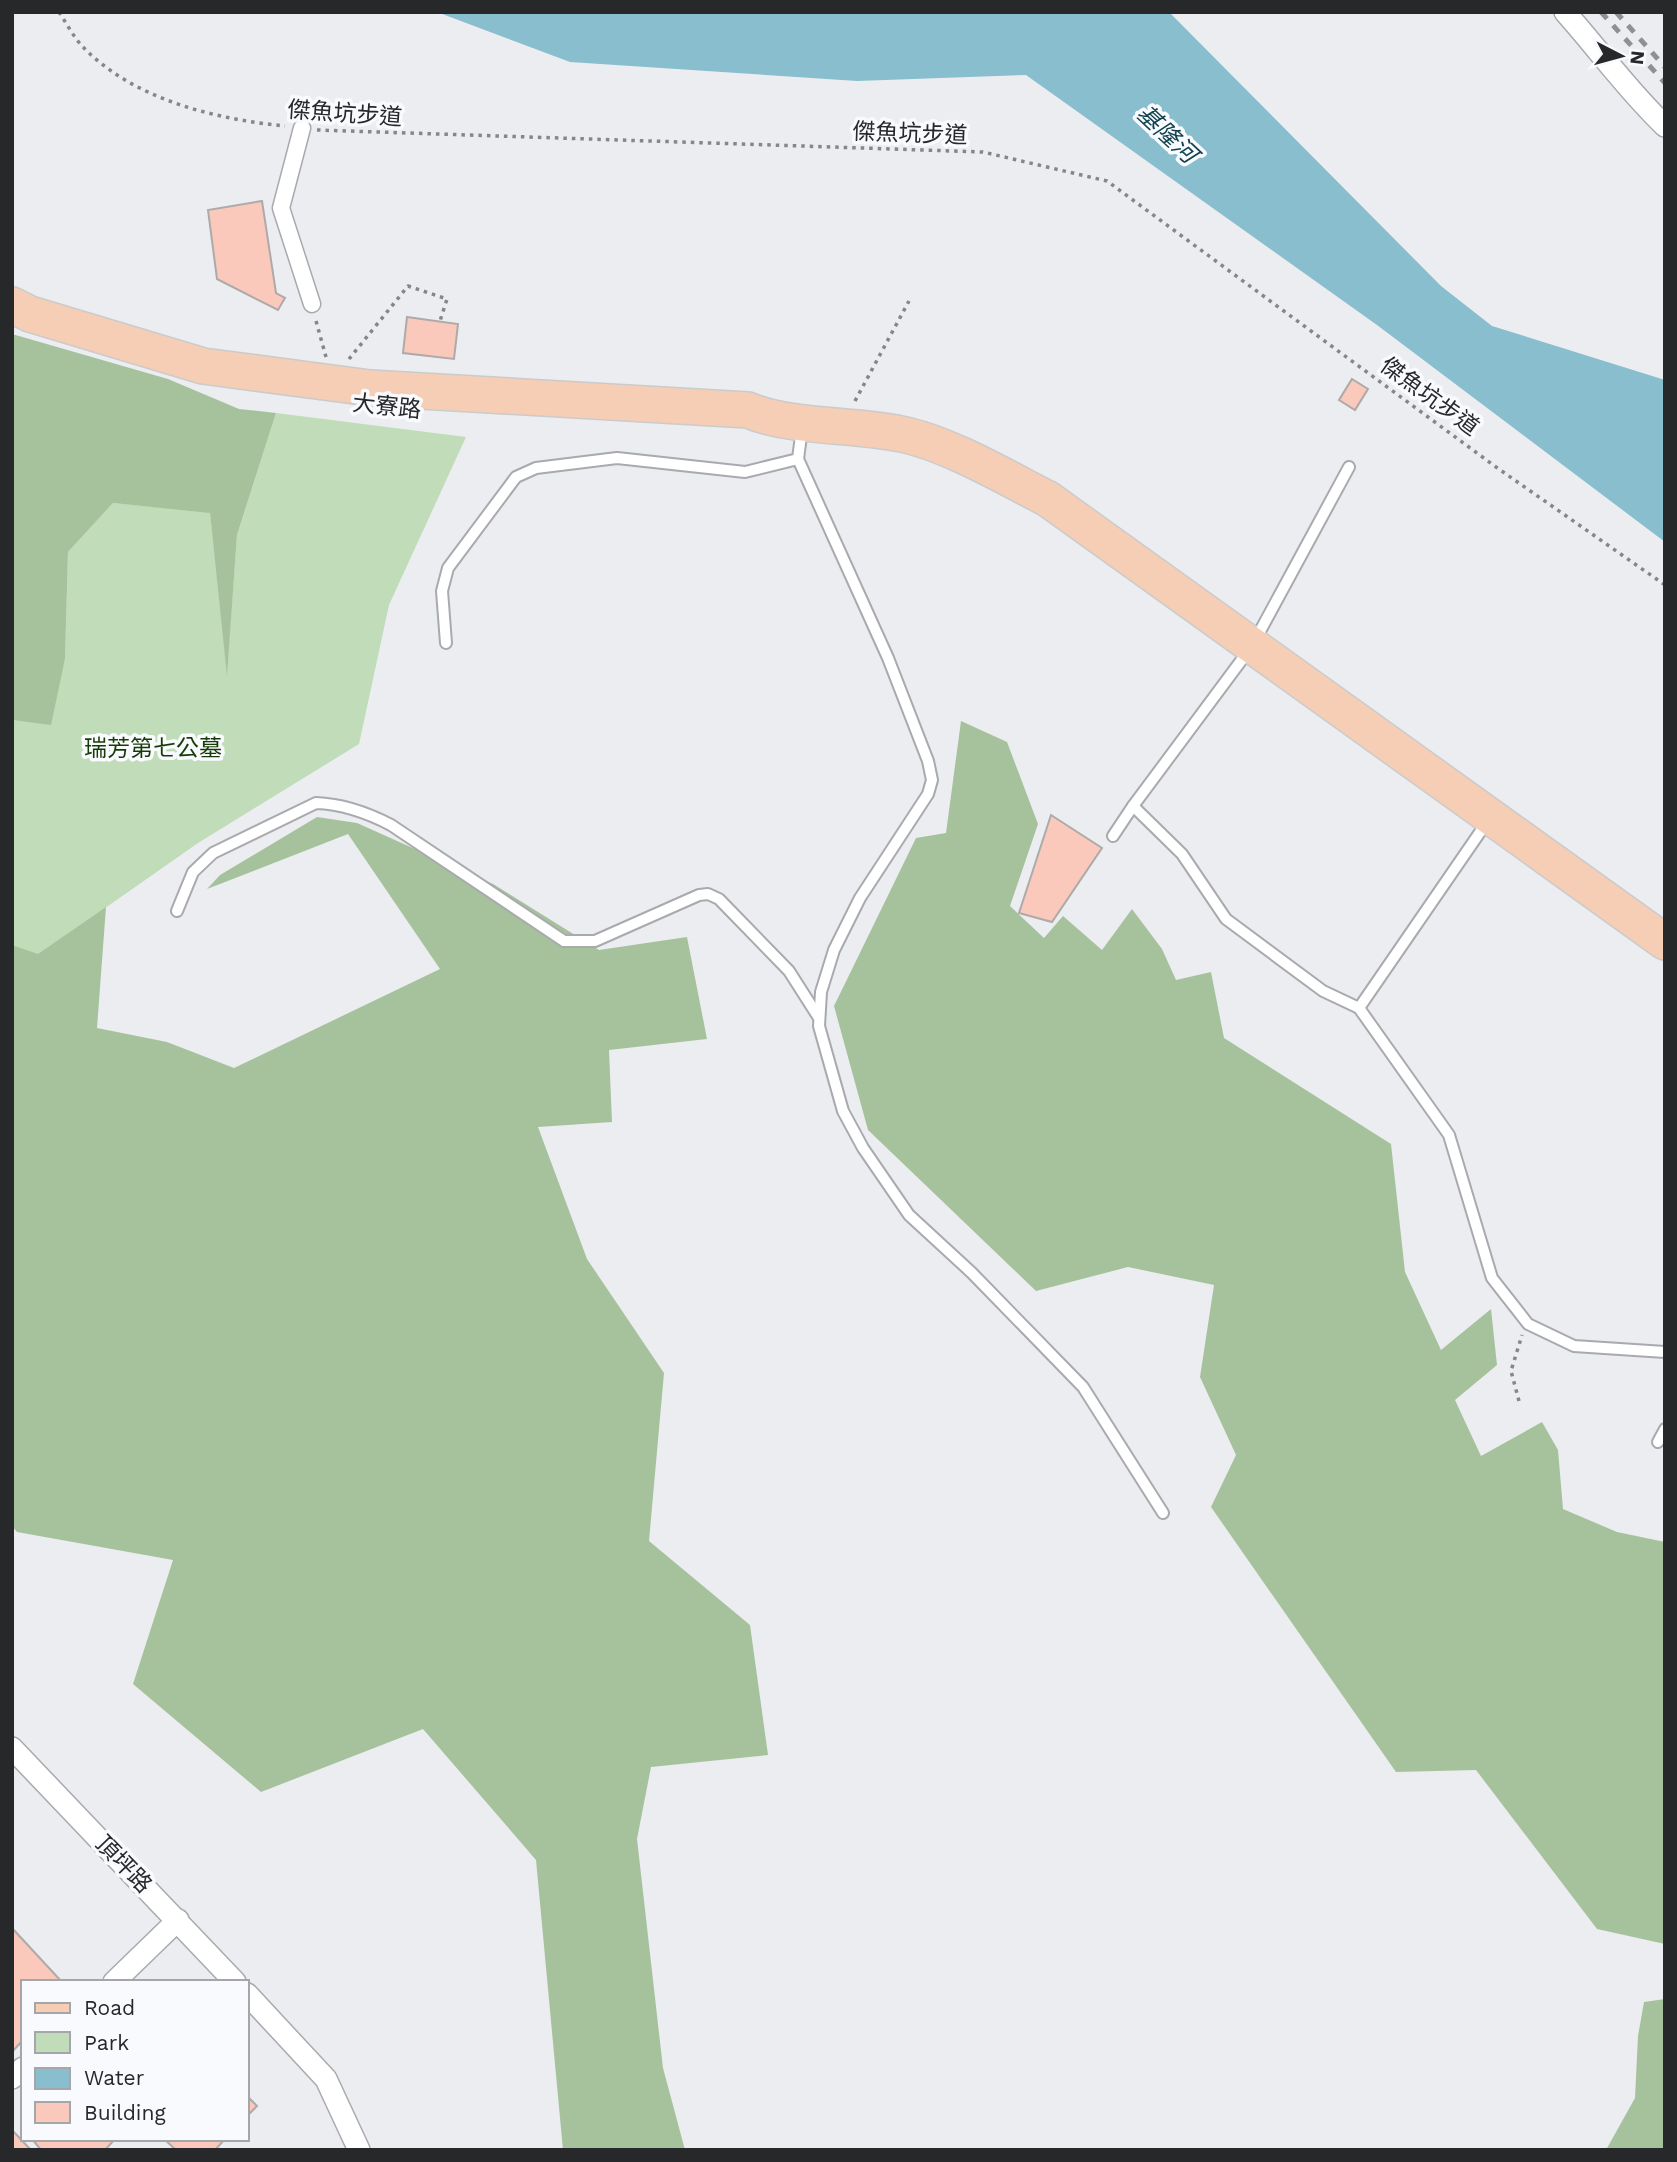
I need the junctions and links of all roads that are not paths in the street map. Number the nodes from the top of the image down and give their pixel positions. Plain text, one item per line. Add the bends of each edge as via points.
1 (1565, 12) edge
2 (1665, 126) edge
3 (302, 128) road end
4 (312, 304) road end
5 (12, 305) edge
6 (12, 321) edge
7 (808, 422) junction
8 (798, 459) junction
9 (1349, 467) dead end
10 (446, 643) dead end
11 (1252, 646) junction
12 (1133, 806) junction
13 (1491, 817) junction
14 (1113, 836) dead end
15 (177, 911) dead end
16 (1665, 942) edge
17 (1359, 1009) junction
18 (819, 1018) junction
19 (1665, 1352) edge
20 (1665, 1429) edge
21 (1658, 1442) dead end
22 (1163, 1513) dead end
23 (12, 1748) edge
24 (178, 1920) junction
25 (116, 1980) edge
26 (233, 1980) edge
27 (248, 1995) edge
28 (359, 2150) edge

1 - 2 street via 1635,98
3 - 4 street via 281,208
5 - 7 main road, 大寮路 via 203,366 370,388 748,410
6 - 7 main road, 大寮路 via 194,382 365,405 540,420 747,430
7 - 8 lane
7 - 11 main road via 904,434 973,461 1048,499
8 - 10 lane via 745,472 602,459 536,468 516,477 448,568 442,592
8 - 18 lane via 888,658 932,780 928,794 860,898 834,950 821,992
9 - 11 lane
11 - 12 lane
11 - 13 main road
12 - 14 lane
12 - 17 lane via 1182,854 1226,919 1323,991
13 - 16 main road
13 - 17 lane
15 - 18 lane via 193,872 213,853 316,803 331,804 391,825 564,941 595,941 708,894 719,899 789,971
17 - 19 lane via 1449,1135 1492,1278 1528,1324 1574,1346
18 - 22 lane via 844,1111 863,1148 902,1204 1083,1387
20 - 21 lane
23 - 24 street, 頂坪路
24 - 25 street
24 - 26 street, 頂坪路
27 - 28 street via 326,2079

